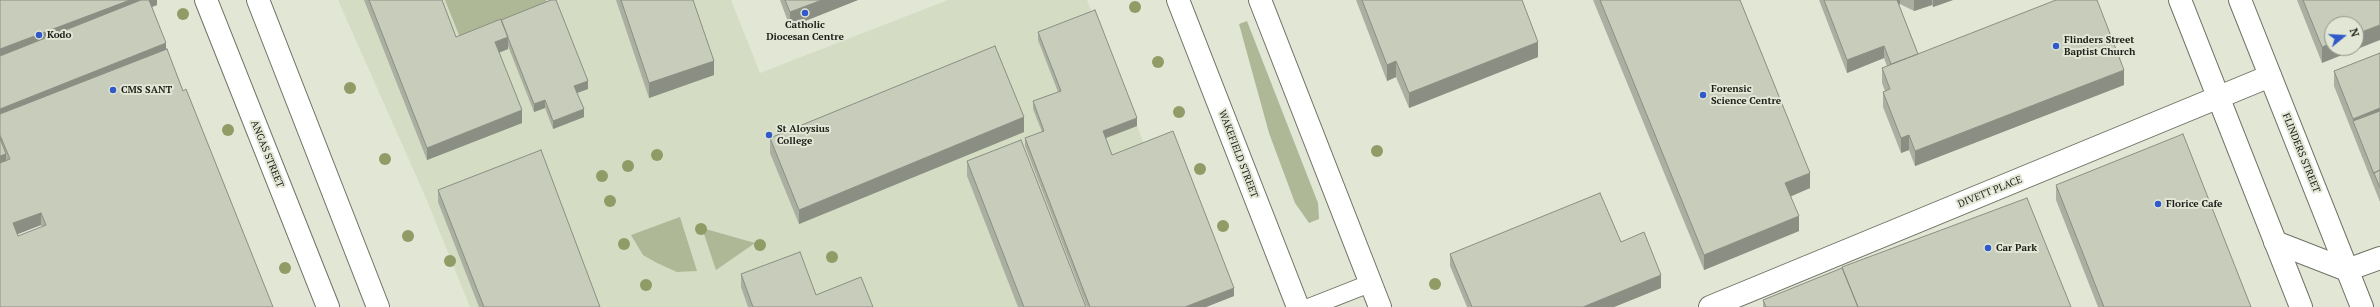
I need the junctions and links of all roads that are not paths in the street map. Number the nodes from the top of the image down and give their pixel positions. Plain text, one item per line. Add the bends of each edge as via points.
1 (206, 0) edge
2 (258, 0) edge
3 (1178, 0) edge
4 (1260, 0) edge
5 (2180, 0) edge
6 (2240, 0) edge
7 (2270, 76) junction
8 (2219, 97) junction
9 (2275, 242) junction
10 (2380, 258) edge
11 (2347, 270) junction
12 (1370, 283) junction
13 (328, 307) edge
14 (378, 307) edge
15 (1298, 307) edge
16 (1310, 307) edge
17 (1380, 307) edge
18 (1710, 307) edge
19 (2301, 307) edge
20 (2362, 307) edge

1 - 13 street, ANGAS STREET
2 - 14 street
3 - 15 street, WAKEFIELD STREET
4 - 12 street
5 - 8 street
6 - 7 street, FLINDERS STREET
7 - 8 street, DIVETT PLACE
7 - 11 street, FLINDERS STREET
8 - 9 street
8 - 18 street, DIVETT PLACE
9 - 11 street
9 - 19 street
10 - 11 street
11 - 20 street, FLINDERS STREET
12 - 16 lane
12 - 17 street

